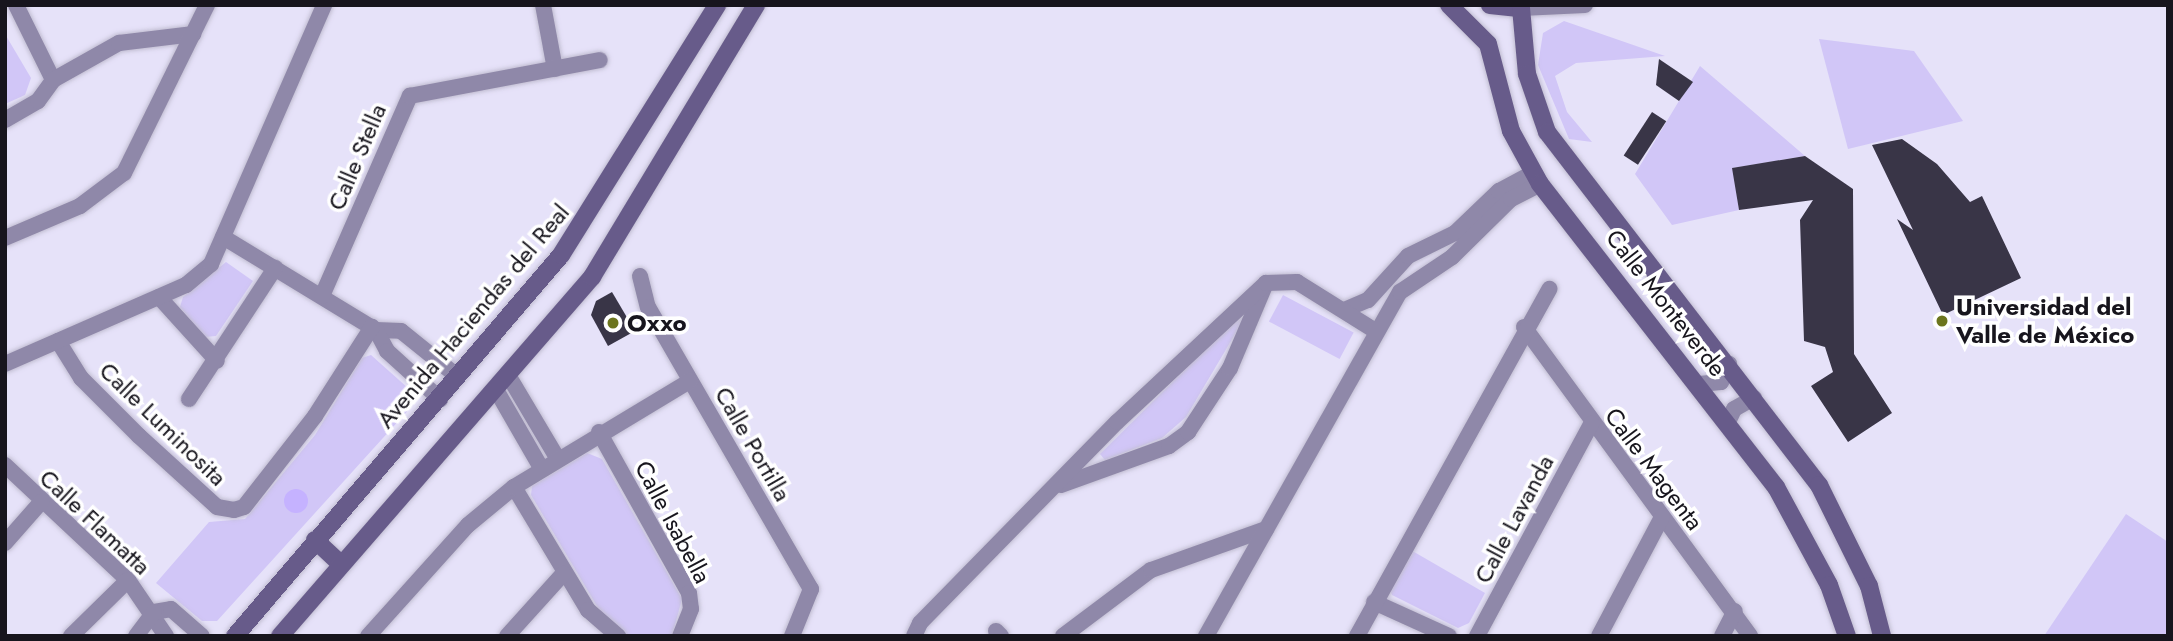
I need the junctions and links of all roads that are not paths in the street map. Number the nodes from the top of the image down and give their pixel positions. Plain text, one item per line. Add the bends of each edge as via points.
1 (16, 5) edge
2 (207, 5) edge
3 (337, 5) edge
4 (543, 5) edge
5 (717, 5) edge
6 (755, 5) edge
7 (1449, 5) edge
8 (1490, 5) edge
9 (1585, 5) edge
10 (1521, 8) junction
11 (322, 9) edge
12 (194, 34) junction
13 (600, 60) dead end
14 (555, 69) junction
15 (53, 80) junction
16 (5, 120) edge
17 (641, 134) junction
18 (668, 151) junction
19 (1536, 178) junction
20 (223, 236) junction
21 (5, 239) edge
22 (275, 268) junction
23 (640, 275) dead end
24 (1265, 283) junction
25 (1549, 289) dead end
26 (322, 296) junction
27 (159, 297) junction
28 (1344, 310) junction
29 (1524, 327) junction
30 (374, 328) junction
31 (1377, 332) junction
32 (58, 341) junction
33 (422, 348) junction
34 (217, 361) junction
35 (5, 364) edge
36 (1729, 364) junction
37 (406, 368) junction
38 (458, 377) junction
39 (690, 381) junction
40 (502, 382) junction
41 (1699, 384) junction
42 (440, 398) junction
43 (1754, 398) junction
44 (189, 399) dead end
45 (520, 411) junction
46 (1728, 422) junction
47 (1591, 424) junction
48 (599, 432) junction
49 (556, 456) junction
50 (5, 465) edge
51 (540, 466) junction
52 (12, 485) edge
53 (514, 486) junction
54 (1058, 486) junction
55 (41, 502) junction
56 (1662, 517) junction
57 (1266, 529) junction
58 (315, 541) junction
59 (5, 543) edge
60 (341, 564) junction
61 (564, 574) junction
62 (128, 580) junction
63 (1374, 601) junction
64 (1735, 611) junction
65 (154, 612) junction
66 (1204, 634) edge
67 (71, 636) edge
68 (135, 636) edge
69 (166, 636) edge
70 (202, 636) edge
71 (235, 636) edge
72 (280, 636) edge
73 (368, 636) edge
74 (507, 636) edge
75 (618, 636) edge
76 (680, 636) edge
77 (792, 636) edge
78 (914, 636) edge
79 (1063, 636) edge
80 (1357, 636) edge
81 (1449, 636) edge
82 (1477, 636) edge
83 (1599, 636) edge
84 (1722, 636) edge
85 (1750, 636) edge
86 (1847, 636) edge
87 (1882, 636) edge

1 - 15 street
2 - 12 street
3 - 11 street
4 - 14 street
5 - 17 main road, Avenida Haciendas del Real
6 - 18 main road
7 - 19 main road, Calle Monteverde via 1488,44 1502,104
8 - 10 main road
9 - 10 street
10 - 36 main road, Calle Monteverde via 1527,74 1548,132
11 - 20 street
12 - 15 street via 119,43
12 - 21 street via 124,173 80,206
13 - 14 street, Calle Stella
14 - 26 street, Calle Stella via 410,96
15 - 16 street via 38,102
17 - 18 main road
17 - 38 main road, Avenida Haciendas del Real via 561,256
18 - 40 main road via 592,277
19 - 28 street via 1499,191 1455,233 1408,256 1368,300
19 - 31 street via 1452,257 1413,279
19 - 41 main road, Calle Monteverde
20 - 22 street
20 - 27 street via 200,276
22 - 26 street
22 - 34 street, Calle Luminosita
23 - 39 street, Calle Portilla via 648,307
24 - 28 street via 1286,278
24 - 54 street
24 - 54 street via 1230,368 1188,432 1136,460
25 - 29 street
26 - 30 street
27 - 32 street
27 - 34 street
28 - 31 street
29 - 47 street, Calle Magenta
29 - 63 street
30 - 32 street, Calle Luminosita via 315,416 244,507 234,510 217,508 139,436 81,378
30 - 33 street via 401,331
30 - 37 street
31 - 57 street
32 - 35 street
33 - 37 street
33 - 38 street
34 - 44 street, Calle Luminosita
36 - 41 street via 1721,382
36 - 43 main road, Calle Monteverde
37 - 42 street
38 - 42 main road, Avenida Haciendas del Real
39 - 48 street
39 - 77 street, Calle Portilla via 811,589
40 - 45 street
40 - 60 main road
41 - 46 main road, Calle Monteverde
42 - 58 main road, Avenida Haciendas del Real
43 - 46 street via 1734,409
43 - 87 main road, Calle Monteverde via 1844,527
45 - 49 street
45 - 51 street
46 - 86 main road, Calle Monteverde via 1804,536
47 - 56 street, Calle Magenta
47 - 82 street, Calle Lavanda
48 - 49 street
48 - 76 street, Calle Isabella via 689,593
49 - 51 street
50 - 52 street, Calle Flamatta
51 - 53 street
52 - 55 street, Calle Flamatta
53 - 61 street
53 - 73 street via 468,526
54 - 78 street via 920,623
55 - 59 street
55 - 62 street, Calle Flamatta
56 - 64 street, Calle Magenta
56 - 83 street
57 - 66 street
57 - 79 street via 1151,570
58 - 60 main road
58 - 71 main road, Avenida Haciendas del Real
60 - 72 main road
61 - 74 street
61 - 75 street via 588,610
62 - 65 street, Calle Flamatta
62 - 67 street
63 - 80 street
63 - 81 street
64 - 84 street
64 - 85 street, Calle Magenta
65 - 68 street
65 - 69 street, Calle Flamatta
65 - 70 street, Calle Flamatta via 172,609

